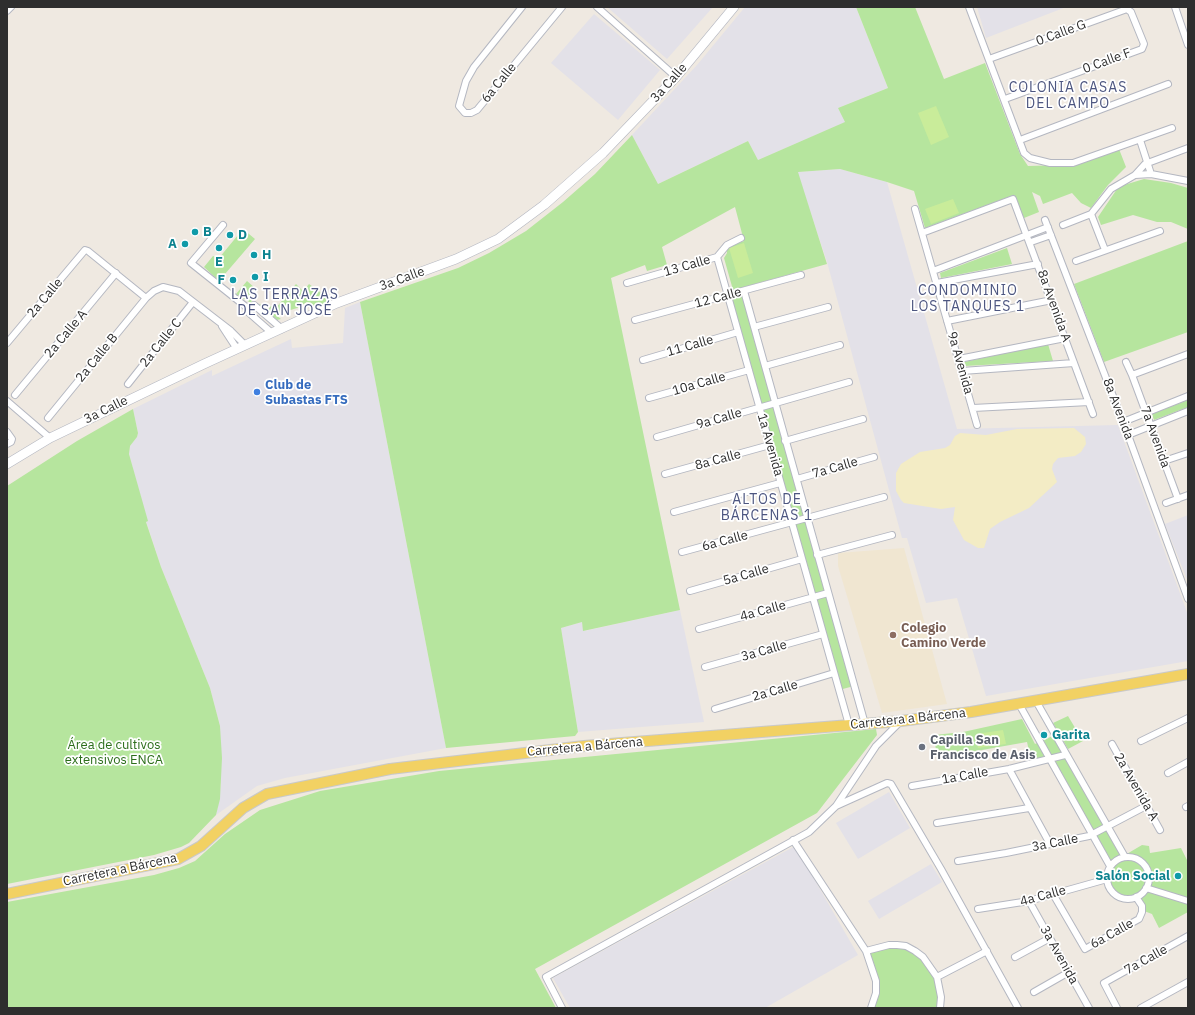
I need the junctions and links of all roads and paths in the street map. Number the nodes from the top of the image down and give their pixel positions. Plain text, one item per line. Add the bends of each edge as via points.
1 (11, 7) edge
2 (522, 7) edge
3 (562, 7) edge
4 (597, 7) edge
5 (734, 7) edge
6 (969, 7) edge
7 (1175, 7) edge
8 (7, 11) edge
9 (1187, 40) edge
10 (1142, 48) joint
11 (989, 58) junction
12 (676, 76) junction
13 (1168, 84) dead end
14 (1005, 99) junction
15 (1172, 128) dead end
16 (1020, 140) junction
17 (1140, 140) junction
18 (1188, 148) edge
19 (1145, 164) junction
20 (1135, 174) junction
21 (1151, 174) junction
22 (1188, 181) edge
23 (915, 209) dead end
24 (1091, 214) junction
25 (1045, 220) dead end
26 (222, 225) dead end
27 (1063, 225) dead end
28 (1048, 227) junction
29 (1160, 231) dead end
30 (922, 232) junction
31 (1051, 235) junction
32 (1028, 236) junction
33 (741, 238) dead end
34 (1030, 242) junction
35 (1105, 250) junction
36 (717, 257) junction
37 (1076, 261) dead end
38 (1038, 264) junction
39 (933, 271) junction
40 (116, 273) junction
41 (801, 275) dead end
42 (627, 283) dead end
43 (936, 283) junction
44 (744, 291) junction
45 (728, 295) junction
46 (146, 298) junction
47 (1052, 300) junction
48 (193, 302) junction
49 (828, 307) dead end
50 (249, 311) junction
51 (635, 320) dead end
52 (947, 321) junction
53 (754, 327) junction
54 (282, 329) junction
55 (738, 332) junction
56 (272, 333) junction
57 (1065, 338) junction
58 (7, 343) edge
59 (840, 345) dead end
60 (241, 347) junction
61 (1188, 354) edge
62 (959, 359) junction
63 (643, 360) dead end
64 (1126, 362) dead end
65 (1074, 363) junction
66 (765, 366) junction
67 (749, 370) junction
68 (962, 371) junction
69 (1132, 375) junction
70 (849, 382) dead end
71 (128, 384) dead end
72 (16, 395) dead end
73 (1188, 396) edge
74 (649, 398) dead end
75 (7, 401) edge
76 (1088, 402) junction
77 (775, 403) junction
78 (759, 407) junction
79 (972, 408) junction
80 (1188, 411) edge
81 (1146, 412) junction
82 (1093, 414) dead end
83 (48, 418) dead end
84 (862, 419) dead end
85 (1123, 422) junction
86 (978, 425) dead end
87 (1151, 426) junction
88 (7, 432) edge
89 (1128, 435) junction
90 (657, 437) dead end
91 (50, 438) junction
92 (785, 442) junction
93 (9, 443) edge
94 (770, 445) junction
95 (1188, 452) edge
96 (874, 457) dead end
97 (1164, 461) junction
98 (7, 464) edge
99 (665, 474) dead end
100 (797, 479) junction
101 (780, 482) junction
102 (1188, 495) edge
103 (884, 497) dead end
104 (1178, 499) junction
105 (1166, 503) dead end
106 (674, 512) dead end
107 (807, 518) junction
108 (792, 522) junction
109 (892, 535) dead end
110 (682, 552) dead end
111 (817, 555) junction
112 (802, 559) junction
113 (690, 591) dead end
114 (828, 594) junction
115 (813, 598) junction
116 (1188, 599) edge
117 (699, 629) dead end
118 (823, 634) junction
119 (706, 668) dead end
120 (834, 673) junction
121 (1188, 674) edge
122 (1036, 701) junction
123 (1018, 704) junction
124 (714, 709) dead end
125 (1188, 718) edge
126 (901, 721) junction
127 (864, 724) junction
128 (850, 725) junction
129 (1142, 741) dead end
130 (1112, 744) dead end
131 (1065, 755) junction
132 (1051, 759) junction
133 (1188, 762) edge
134 (1009, 769) junction
135 (1168, 773) dead end
136 (912, 786) dead end
137 (836, 806) junction
138 (1146, 806) junction
139 (1030, 808) junction
140 (937, 823) dead end
141 (1108, 828) junction
142 (1160, 830) dead end
143 (1094, 834) junction
144 (793, 840) junction
145 (1050, 844) junction
146 (1125, 857) junction
147 (958, 861) dead end
148 (1110, 866) junction
149 (1107, 879) junction
150 (1146, 888) junction
151 (7, 894) edge
152 (1053, 894) junction
153 (1136, 897) junction
154 (1029, 901) junction
155 (1188, 901) edge
156 (978, 909) dead end
157 (1188, 936) edge
158 (1050, 938) junction
159 (866, 951) junction
160 (987, 951) junction
161 (1015, 957) dead end
162 (1069, 972) junction
163 (937, 977) junction
164 (1188, 982) edge
165 (1034, 992) dead end
166 (1087, 1007) edge
167 (562, 1008) edge
168 (871, 1008) edge
169 (940, 1008) edge
170 (1018, 1008) edge
171 (1117, 1008) edge
172 (1141, 1008) edge

1 - 8 street
2 - 3 street, 6a Calle via 474,67 466,81 459,106 468,114 477,110
4 - 12 street
5 - 12 main road, 3a Calle
6 - 11 street
7 - 9 street
10 - 11 street, 0 Calle G via 1144,44 1131,12 1127,9
10 - 14 street, 0 Calle F
11 - 14 street
12 - 54 main road, 3a Calle via 604,153 508,232 467,255 339,303
13 - 16 street
14 - 16 street
15 - 17 street
16 - 17 street via 1024,152 1030,158 1050,163 1073,163
17 - 19 street
18 - 19 street
19 - 20 street
19 - 21 street
20 - 21 street
20 - 24 street via 1111,189
21 - 22 street
23 - 30 street, 9a Avenida
24 - 27 street
24 - 35 street
25 - 28 street, 8a Avenida
26 - 50 street via 191,263
28 - 31 street, 8a Avenida
28 - 32 street
29 - 35 street
30 - 32 street, 8a Avenida A via 1012,199
30 - 39 street, 9a Avenida
31 - 34 street
31 - 85 street, 8a Avenida
32 - 34 street, 8a Avenida A
32 - 39 street
33 - 36 street, 13 Calle via 728,245
34 - 38 street, 8a Avenida A
35 - 37 street
36 - 42 street, 13 Calle
36 - 45 street, 1a Avenida
38 - 43 street
38 - 47 street, 8a Avenida A
39 - 43 street, 9a Avenida
40 - 46 street
40 - 58 street, 2a Calle via 88,251 82,252
40 - 72 street, 2a Calle A
41 - 44 street, 12 Calle
43 - 52 street, 9a Avenida
44 - 45 street, 12 Calle
44 - 53 street, 1a Avenida
45 - 51 street, 12 Calle
45 - 55 street, 1a Avenida
46 - 48 street via 154,291 171,288
46 - 83 street, 2a Calle B
47 - 52 street
47 - 57 street, 8a Avenida A
48 - 60 street via 220,323
48 - 71 street, 2a Calle C
49 - 53 street
50 - 54 street via 254,305
50 - 56 street
52 - 62 street, 9a Avenida
53 - 66 street, 1a Avenida
54 - 56 main road, 3a Calle
55 - 63 street, 11 Calle
55 - 67 street, 1a Avenida
56 - 60 main road, 3a Calle
57 - 62 street
57 - 65 street, 8a Avenida A
59 - 66 street
60 - 91 main road, 3a Calle
61 - 69 street
62 - 68 street, 9a Avenida
64 - 69 street
65 - 68 street
65 - 76 street, 8a Avenida A
66 - 77 street, 1a Avenida
67 - 74 street, 10a Calle
67 - 78 street, 1a Avenida
68 - 79 street, 9a Avenida
69 - 81 street, 7a Avenida
70 - 77 street, 9a Calle
73 - 81 street
75 - 91 street
76 - 79 street
76 - 82 street, 8a Avenida A
77 - 78 street, 9a Calle
77 - 92 street, 1a Avenida
78 - 90 street, 9a Calle
78 - 94 street, 1a Avenida
79 - 86 street, 9a Avenida
80 - 87 street
81 - 85 street
81 - 87 street, 7a Avenida
84 - 92 street
85 - 89 street, 8a Avenida
87 - 89 street
87 - 97 street, 7a Avenida
88 - 93 street via 12,436
89 - 116 street, 8a Avenida
91 - 98 main road, 3a Calle
92 - 100 street, 1a Avenida
94 - 99 street, 8a Calle
94 - 101 street, 1a Avenida
95 - 97 street
96 - 100 street, 7a Calle
97 - 104 street, 7a Avenida
100 - 107 street, 1a Avenida
101 - 106 street
101 - 108 street, 1a Avenida
102 - 104 street
103 - 107 street, 6a Calle
104 - 105 street
107 - 108 street, 6a Calle
107 - 111 street, 1a Avenida
108 - 110 street, 6a Calle
108 - 112 street, 1a Avenida
109 - 111 street
111 - 114 street, 1a Avenida
112 - 113 street, 5a Calle
112 - 115 street, 1a Avenida
114 - 115 street, 4a Calle
114 - 127 street, 1a Avenida
115 - 117 street, 4a Calle
115 - 118 street, 1a Avenida
118 - 119 street, 3a Calle
118 - 120 street, 1a Avenida
120 - 124 street, 2a Calle
120 - 128 street, 1a Avenida
121 - 122 main road, Carretera a Bárcena
122 - 123 main road, Carretera a Bárcena
122 - 131 street
123 - 126 main road, Carretera a Bárcena
123 - 132 street
125 - 129 street
126 - 127 main road, Carretera a Bárcena
126 - 137 street via 876,746
127 - 128 main road, Carretera a Bárcena
128 - 151 main road, Carretera a Bárcena via 599,745 450,761 390,769 285,789 251,802 200,846 178,859
130 - 138 street, 2a Avenida A
131 - 132 street, 1a Calle
131 - 141 street
132 - 134 street, 1a Calle
132 - 143 street
133 - 135 street
134 - 136 street, 1a Calle
134 - 139 street
137 - 144 street via 809,832
137 - 160 street via 887,783 891,784
138 - 141 street, 3a Calle
138 - 142 street, 2a Avenida A
139 - 140 street
139 - 145 street
141 - 143 street, 3a Calle
141 - 146 street
143 - 145 street, 3a Calle
143 - 148 street
144 - 159 street
144 - 167 street via 546,976
145 - 147 street, 3a Calle
146 - 148 street
146 - 150 street via 1137,859 1147,869
148 - 149 street
149 - 152 street, 4a Calle
149 - 153 street via 1111,890 1120,897
150 - 153 street
150 - 155 street
152 - 153 street, 6a Calle via 1084,948 1139,919 1142,906
152 - 154 street, 4a Calle
154 - 156 street, 4a Calle
154 - 158 street, 3a Avenida
157 - 171 street, 7a Calle via 1104,983
158 - 161 street
158 - 162 street, 3a Avenida
159 - 163 street via 889,945 906,946 923,957
159 - 168 street via 876,981 876,993
160 - 163 street
160 - 170 street
162 - 165 street
162 - 166 street, 3a Avenida
163 - 169 street via 941,997
164 - 172 street

